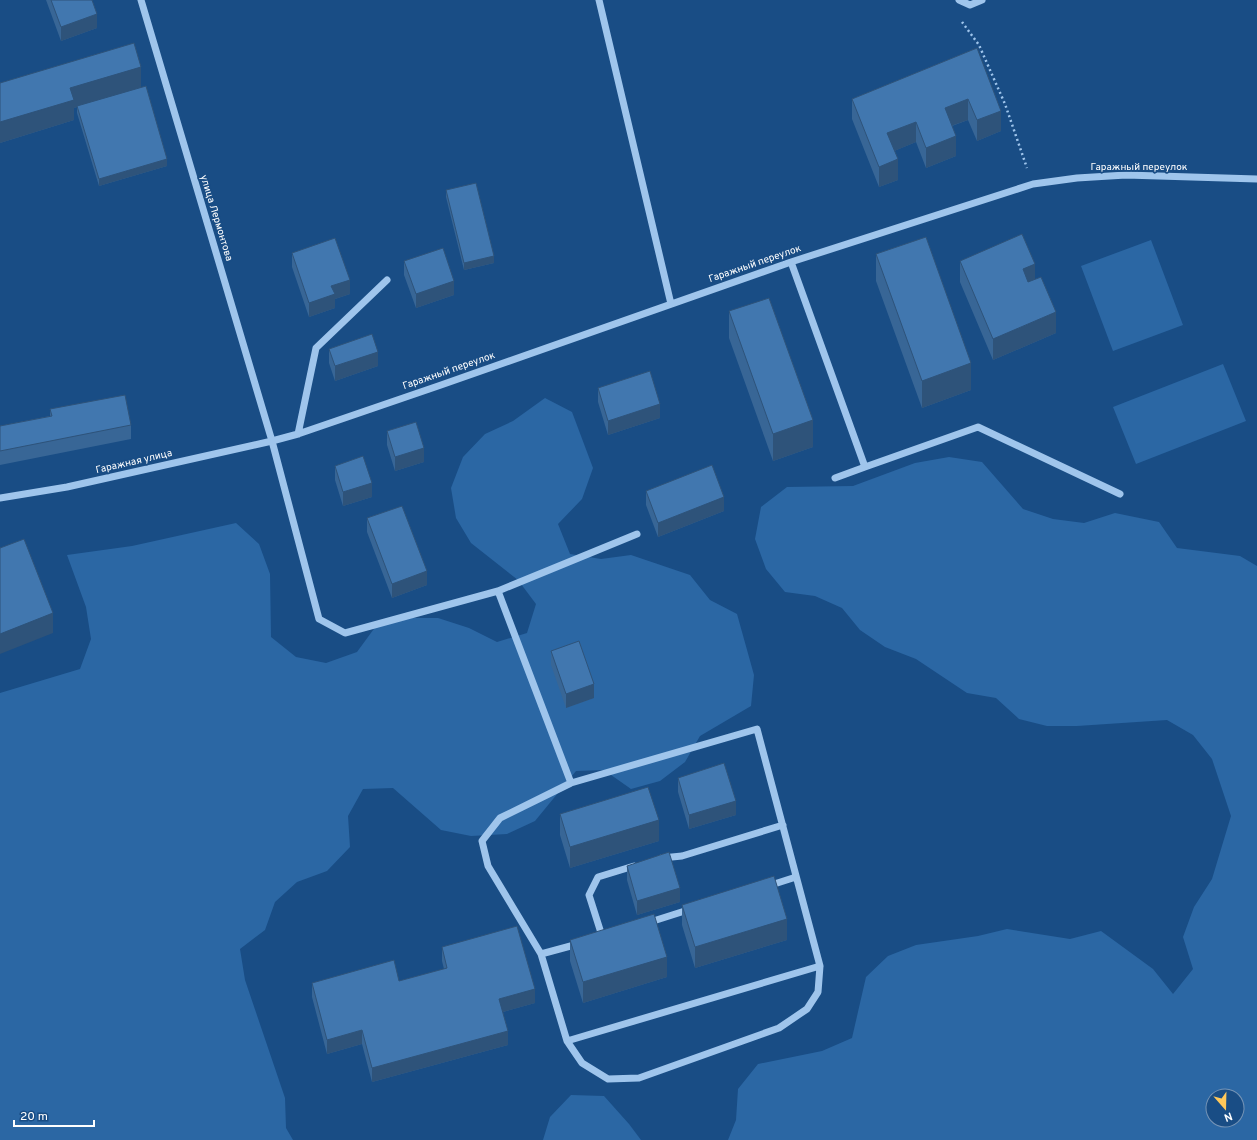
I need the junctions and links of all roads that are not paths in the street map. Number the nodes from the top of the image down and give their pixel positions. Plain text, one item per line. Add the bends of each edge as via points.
1 (141, 0) edge
2 (600, 0) edge
3 (959, 0) edge
4 (982, 0) edge
5 (1257, 179) edge
6 (791, 262) junction
7 (387, 280) dead end
8 (671, 304) junction
9 (298, 434) junction
10 (272, 441) junction
11 (865, 467) junction
12 (835, 478) dead end
13 (1120, 494) dead end
14 (0, 498) edge
15 (637, 534) dead end
16 (498, 591) junction
17 (571, 783) junction
18 (782, 825) junction
19 (654, 860) edge
20 (640, 864) edge
21 (796, 877) junction
22 (759, 889) edge
23 (699, 907) edge
24 (639, 925) edge
25 (609, 934) edge
26 (602, 936) junction
27 (594, 939) edge
28 (587, 941) edge
29 (542, 954) junction
30 (820, 966) junction
31 (567, 1041) junction

1 - 10 street, улица Лермонтова
2 - 8 street
3 - 4 street via 970,5
5 - 6 street, Гаражный переулок via 1126,175 1033,184
6 - 8 street, Гаражный переулок
6 - 11 street
7 - 9 street via 316,348
8 - 9 street, Гаражный переулок
9 - 10 street, Гаражный переулок
10 - 14 street, Гаражная улица via 67,487
10 - 16 street, улица Лермонтова via 319,619 345,633
11 - 12 street
11 - 13 street via 978,427
15 - 16 street, улица Лермонтова
16 - 17 street
17 - 18 street via 757,729
17 - 29 street via 500,818 482,841 488,866
18 - 19 street via 682,856
18 - 21 street
20 - 26 street via 598,877 589,895
21 - 22 street
21 - 30 street
23 - 24 street
25 - 26 street
26 - 27 street
28 - 29 street
29 - 31 street
30 - 31 street
30 - 31 street via 818,992 807,1009 779,1028 639,1078 608,1079 582,1063

